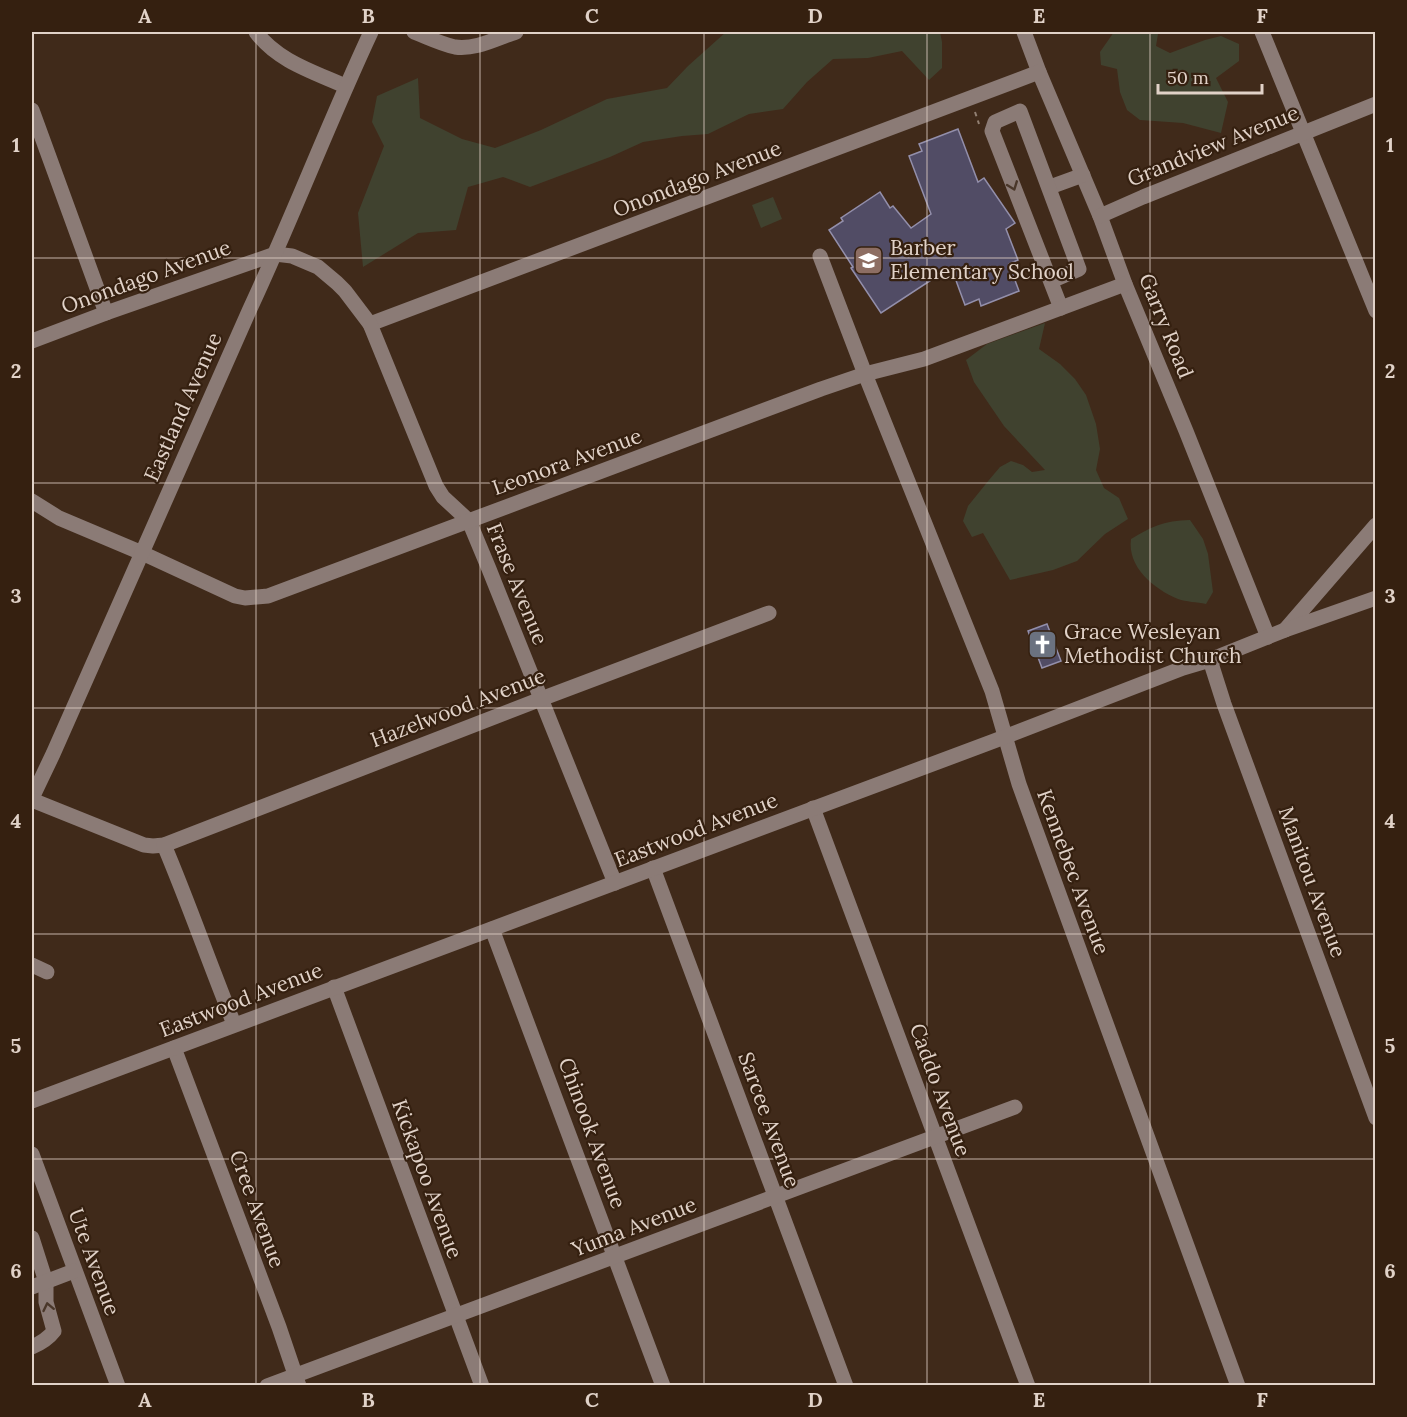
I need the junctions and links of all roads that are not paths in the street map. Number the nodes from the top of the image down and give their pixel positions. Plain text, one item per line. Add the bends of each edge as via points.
1 (256, 32) edge
2 (371, 32) edge
3 (414, 32) edge
4 (516, 32) edge
5 (1024, 32) edge
6 (1262, 32) edge
7 (1039, 72) junction
8 (345, 86) junction
9 (1376, 104) edge
10 (32, 110) edge
11 (1303, 133) junction
12 (1083, 175) junction
13 (1050, 187) junction
14 (1100, 216) junction
15 (275, 254) junction
16 (820, 256) dead end
17 (1051, 281) junction
18 (1125, 284) junction
19 (1061, 308) junction
20 (1376, 311) edge
21 (106, 313) junction
22 (370, 324) junction
23 (32, 342) edge
24 (865, 374) junction
25 (32, 501) edge
26 (469, 521) junction
27 (1376, 525) edge
28 (142, 553) junction
29 (1376, 598) edge
30 (769, 613) dead end
31 (1285, 630) junction
32 (1268, 637) junction
33 (1210, 660) junction
34 (541, 699) junction
35 (1005, 737) junction
36 (32, 799) edge
37 (813, 808) junction
38 (164, 845) junction
39 (653, 868) junction
40 (615, 883) junction
41 (492, 929) junction
42 (32, 965) edge
43 (47, 972) dead end
44 (334, 987) junction
45 (234, 1024) junction
46 (174, 1048) junction
47 (32, 1101) edge
48 (1015, 1107) dead end
49 (1376, 1118) edge
50 (935, 1137) junction
51 (32, 1155) edge
52 (775, 1197) junction
53 (32, 1238) edge
54 (616, 1256) junction
55 (75, 1271) junction
56 (39, 1285) edge
57 (457, 1316) junction
58 (32, 1347) edge
59 (297, 1380) edge
60 (118, 1386) edge
61 (267, 1386) edge
62 (482, 1386) edge
63 (663, 1386) edge
64 (846, 1386) edge
65 (1028, 1386) edge
66 (1238, 1386) edge

1 - 8 street via 288,60
2 - 8 street, Eastland Avenue
3 - 4 street via 444,44 468,47
5 - 7 street, Garry Road
6 - 11 street
7 - 12 street, Garry Road
7 - 22 street, Onondago Avenue
8 - 15 street, Eastland Avenue
9 - 11 street, Grandview Avenue
10 - 21 street
11 - 14 street, Grandview Avenue
11 - 20 street
12 - 13 street
12 - 14 street, Garry Road
13 - 17 street via 1079,269
13 -> 17 street via 1020,111 995,122 992,131
14 - 18 street, Garry Road
15 - 21 street, Onondago Avenue
15 - 22 street, Frase Avenue via 292,256 318,267 345,291
15 - 28 street, Eastland Avenue
16 - 24 street, Kennebec Avenue
17 - 19 street
18 - 19 street, Leonora Avenue
18 - 32 street, Garry Road
19 - 24 street, Leonora Avenue via 924,359
21 - 23 street, Onondago Avenue
22 - 26 street, Frase Avenue via 436,486
24 - 26 street, Leonora Avenue
24 - 35 street, Kennebec Avenue via 992,691
25 - 28 street, Leonora Avenue via 59,518
26 - 28 street, Leonora Avenue via 257,598 235,596
26 - 34 street, Frase Avenue
27 - 31 street
28 - 36 street, Eastland Avenue
29 - 31 street, Eastwood Avenue
30 - 34 street, Hazelwood Avenue
31 - 32 street, Eastwood Avenue
32 - 33 street, Eastwood Avenue
33 - 35 street, Eastwood Avenue
33 - 49 street, Manitou Avenue
34 - 38 street, Hazelwood Avenue
34 - 40 street, Frase Avenue
35 - 37 street, Eastwood Avenue
35 - 66 street, Kennebec Avenue
36 - 38 street via 144,845
37 - 39 street, Eastwood Avenue
37 - 50 street, Caddo Avenue
38 - 45 street
39 - 40 street, Eastwood Avenue
39 - 52 street, Sarcee Avenue
40 - 41 street, Eastwood Avenue
41 - 44 street, Eastwood Avenue
41 - 54 street, Chinook Avenue
42 - 43 street
44 - 45 street, Eastwood Avenue
44 - 57 street, Kickapoo Avenue
45 - 46 street, Eastwood Avenue
46 - 47 street, Eastwood Avenue
46 - 59 street, Cree Avenue
48 - 50 street, Yuma Avenue
50 - 52 street, Yuma Avenue
50 - 65 street, Caddo Avenue
51 - 55 street, Ute Avenue
52 - 54 street, Yuma Avenue
52 - 64 street, Sarcee Avenue
53 - 56 street
54 - 57 street, Yuma Avenue
54 - 63 street, Chinook Avenue
55 - 56 street
55 - 60 street, Ute Avenue
58 -> 56 street via 54,1331
57 - 59 street, Yuma Avenue
57 - 62 street, Kickapoo Avenue
59 - 61 street, Yuma Avenue

